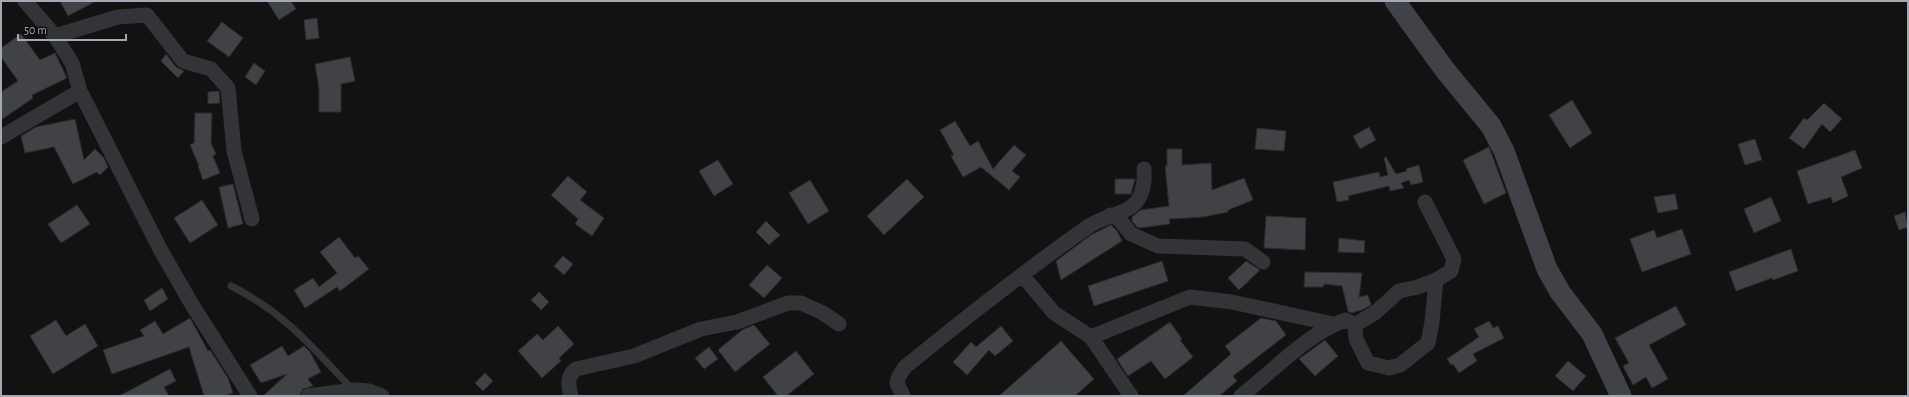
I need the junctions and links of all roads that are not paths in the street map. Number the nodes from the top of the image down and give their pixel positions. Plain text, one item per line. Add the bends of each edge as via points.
1 (25, 1) edge
2 (1395, 1) edge
3 (55, 36) junction
4 (80, 91) junction
5 (1, 137) edge
6 (1144, 169) dead end
7 (1425, 202) dead end
8 (1110, 215) junction
9 (252, 219) dead end
10 (1263, 262) dead end
11 (1022, 276) junction
12 (1436, 280) junction
13 (231, 286) dead end
14 (839, 324) dead end
15 (1333, 324) junction
16 (1355, 325) junction
17 (1090, 337) junction
18 (354, 390) junction
19 (250, 396) edge
20 (308, 396) edge
21 (382, 396) edge
22 (571, 396) edge
23 (903, 396) edge
24 (1131, 396) edge
25 (1241, 396) edge
26 (1621, 396) edge

1 - 3 street
2 - 26 street via 1445,70 1491,126 1504,151 1547,269 1560,292 1592,334
3 - 4 street via 72,63
3 - 9 street via 118,17 147,15 183,61 210,69 228,88 234,151
4 - 5 street
4 - 19 street via 160,249
6 - 8 street via 1145,182 1141,197 1131,207
7 - 12 street via 1454,259 1451,271
8 - 10 street via 1120,219 1131,234 1158,246 1245,249
8 - 11 street via 1091,224
11 - 17 street via 1054,313
11 - 23 street via 905,367 897,383
12 - 16 street via 1399,291 1376,312
12 - 16 street via 1428,343 1400,365 1389,368 1368,363 1356,339
13 - 18 lane via 253,297 297,330
14 - 22 street via 823,312 801,303 788,303 737,322 701,329 634,356 576,369 568,378
15 - 16 street via 1346,320
15 - 17 street via 1232,302 1190,297
15 - 25 street via 1288,356
17 - 24 street
18 - 20 street
18 - 21 street via 369,391

